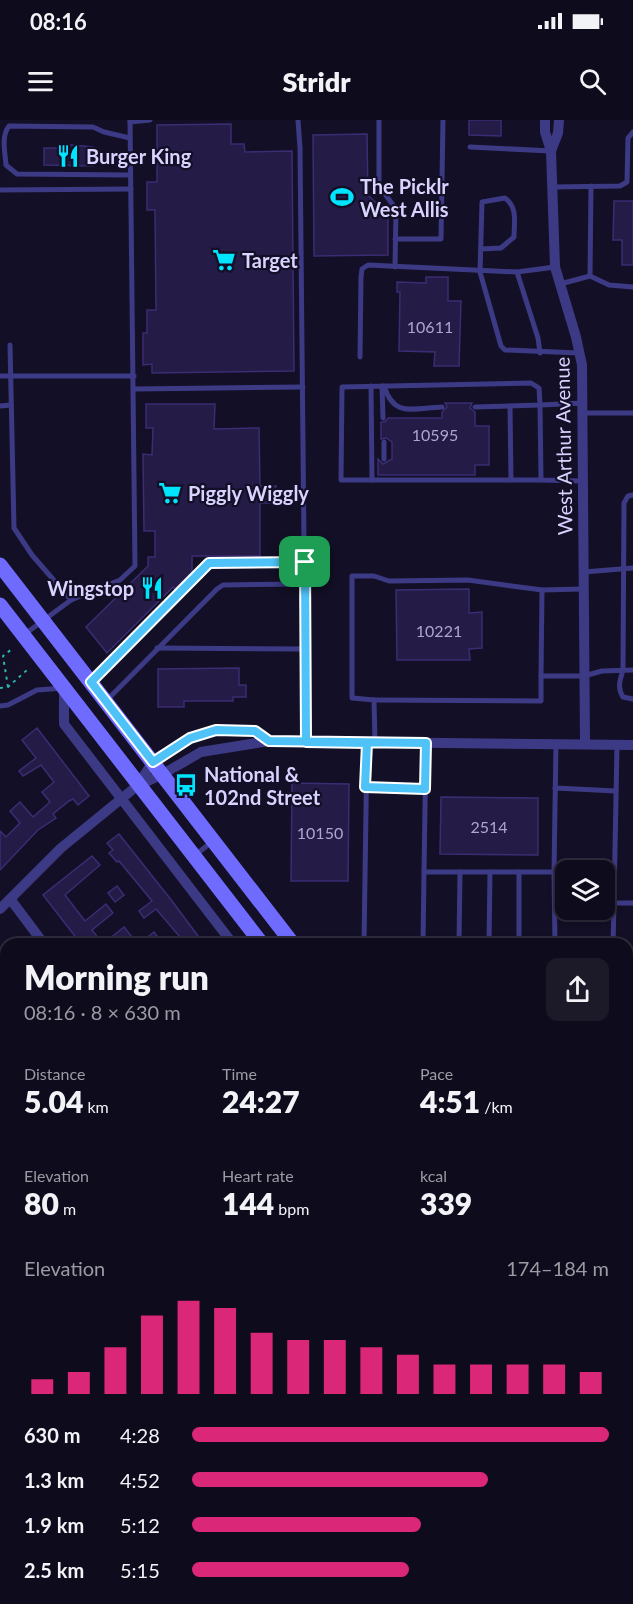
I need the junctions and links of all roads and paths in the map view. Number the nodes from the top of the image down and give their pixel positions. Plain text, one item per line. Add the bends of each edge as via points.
1 (150, 120) edge
2 (298, 120) edge
3 (379, 120) edge
4 (442, 120) edge
5 (545, 120) edge
6 (559, 120) edge
7 (129, 121) edge
8 (633, 132) edge
9 (130, 138) junction
10 (470, 147) dead end
11 (551, 152) junction
12 (130, 175) junction
13 (591, 186) junction
14 (551, 187) junction
15 (131, 189) junction
16 (0, 190) edge
17 (395, 239) junction
18 (481, 249) junction
19 (395, 267) junction
20 (555, 267) junction
21 (480, 272) junction
22 (517, 272) junction
23 (590, 276) junction
24 (560, 284) junction
25 (633, 287) edge
26 (10, 345) dead end
27 (540, 353) junction
28 (580, 353) junction
29 (360, 357) dead end
30 (0, 376) edge
31 (10, 376) junction
32 (134, 376) junction
33 (371, 386) junction
34 (383, 386) junction
35 (303, 387) junction
36 (135, 389) junction
37 (11, 405) junction
38 (540, 405) junction
39 (0, 406) edge
40 (510, 406) junction
41 (442, 407) dead end
42 (475, 407) dead end
43 (583, 408) junction
44 (633, 413) edge
45 (383, 418) dead end
46 (384, 442) dead end
47 (384, 459) dead end
48 (372, 480) junction
49 (511, 480) junction
50 (541, 480) junction
51 (583, 481) junction
52 (633, 495) edge
53 (305, 562) junction
54 (0, 565) edge
55 (633, 568) edge
56 (622, 569) junction
57 (584, 572) junction
58 (305, 584) junction
59 (584, 589) junction
60 (542, 590) junction
61 (71, 600) junction
62 (0, 605) edge
63 (42, 621) junction
64 (24, 635) junction
65 (158, 648) junction
66 (12, 649) dead end
67 (305, 649) junction
68 (27, 670) dead end
69 (623, 670) junction
70 (633, 670) edge
71 (541, 676) junction
72 (584, 676) junction
73 (91, 682) junction
74 (8, 687) junction
75 (0, 688) edge
76 (64, 688) junction
77 (633, 699) edge
78 (374, 700) junction
79 (105, 701) junction
80 (0, 706) edge
81 (269, 741) junction
82 (306, 742) junction
83 (371, 743) junction
84 (426, 743) junction
85 (556, 743) junction
86 (585, 743) junction
87 (617, 744) junction
88 (633, 745) edge
89 (153, 762) junction
90 (163, 774) junction
91 (137, 786) junction
92 (365, 787) junction
93 (555, 788) junction
94 (425, 789) junction
95 (616, 791) junction
96 (122, 800) junction
97 (214, 840) junction
98 (193, 857) junction
99 (615, 860) edge
100 (424, 872) junction
101 (460, 872) junction
102 (490, 872) junction
103 (519, 872) junction
104 (554, 872) junction
105 (11, 900) junction
106 (615, 903) edge
107 (633, 903) edge
108 (0, 909) edge
109 (614, 920) edge
110 (40, 938) edge
111 (228, 938) edge
112 (257, 938) edge
113 (288, 938) edge
114 (364, 938) edge
115 (423, 938) edge
116 (459, 938) edge
117 (489, 938) edge
118 (519, 938) edge
119 (555, 938) edge
120 (613, 938) edge

1 - 7 lane
2 - 35 lane
3 - 17 lane via 379,186 396,209
4 - 17 lane via 441,239
5 - 11 street, West Arthur Avenue
6 - 11 street, West Arthur Avenue
7 - 9 lane
8 - 13 lane via 628,138 627,182 620,186
9 - 12 lane
9 - 12 lane via 93,127 9,126 5,131 6,165 17,174
10 - 11 lane
11 - 14 street, West Arthur Avenue
12 - 15 lane
13 - 14 lane
13 - 23 lane
14 - 20 street, West Arthur Avenue
15 - 16 lane
15 - 32 lane
17 - 19 lane
18 - 18 lane via 482,201 505,198 514,211 514,237 501,248
18 - 21 lane
19 - 21 lane
19 - 29 lane via 368,265 362,269
20 - 22 lane
20 - 24 street, West Arthur Avenue
21 - 22 lane
21 - 27 lane via 501,346 505,350
22 - 27 lane
23 - 24 lane
23 - 25 lane via 609,285
24 - 28 street, West Arthur Avenue
26 - 31 lane
27 - 28 lane
28 - 43 street, West Arthur Avenue
30 - 31 lane
31 - 32 lane
31 - 37 lane
32 - 36 lane
33 - 34 lane
33 - 48 lane
33 - 48 lane via 342,387 342,480
34 - 38 lane via 531,383 539,388
34 - 41 lane via 389,401 399,409
34 - 45 lane
35 - 36 lane
35 - 53 lane
36 - 61 lane via 135,566 120,580
37 - 39 lane
37 - 61 lane via 14,528
38 - 40 lane
38 - 43 lane
38 - 50 lane
40 - 42 lane
40 - 49 lane
43 - 44 lane
43 - 51 street, West Arthur Avenue
46 - 47 lane
48 - 49 lane
49 - 50 lane
50 - 51 lane
51 - 57 street, West Arthur Avenue
52 - 56 lane via 624,503
53 - 58 lane
53 - 73 lane via 209,563
54 - 63 main road
55 - 56 lane
56 - 57 lane
56 - 69 lane
57 - 59 street, West Arthur Avenue
58 - 65 lane via 223,585
58 - 67 lane
59 - 60 lane
59 - 72 street, West Arthur Avenue
60 - 71 lane
60 - 78 lane via 468,580 389,581 352,576 352,698
61 - 63 lane
62 - 64 main road
63 - 64 lane
63 - 73 main road
64 - 76 main road
65 - 67 lane
65 - 79 lane
66 - 74 path via 3,656
67 - 82 lane
68 - 74 path
69 - 70 lane
69 - 72 lane
69 - 77 lane via 619,691 623,697
71 - 72 lane
71 - 78 lane via 541,700
72 - 86 street, West Arthur Avenue
73 - 79 main road
74 - 75 path
76 - 80 lane via 37,690
76 - 91 main road
76 - 96 street via 64,724
78 - 83 lane
79 - 89 main road
81 - 82 street
81 - 89 street via 255,731 216,730 190,738
81 - 90 street via 201,752
82 - 83 street
83 - 84 street
83 - 92 lane
84 - 85 street
84 - 94 lane
85 - 86 street
85 - 93 lane
86 - 87 street
87 - 88 street
87 - 95 lane
89 - 90 main road
89 - 91 street
90 - 91 street
90 - 97 main road
91 - 96 street
91 - 98 main road
92 - 94 lane
92 - 114 lane
93 - 95 lane
93 - 104 lane
94 - 100 lane
95 - 99 lane
96 - 105 street via 62,848
96 - 111 street
97 - 98 lane
97 - 113 main road
98 - 112 main road
100 - 101 lane
100 - 115 lane
101 - 102 lane
101 - 116 lane
102 - 103 lane
102 - 117 lane
103 - 104 lane
103 - 118 lane
104 - 119 lane
105 - 108 street
105 - 110 street
106 - 107 lane
109 - 120 lane

